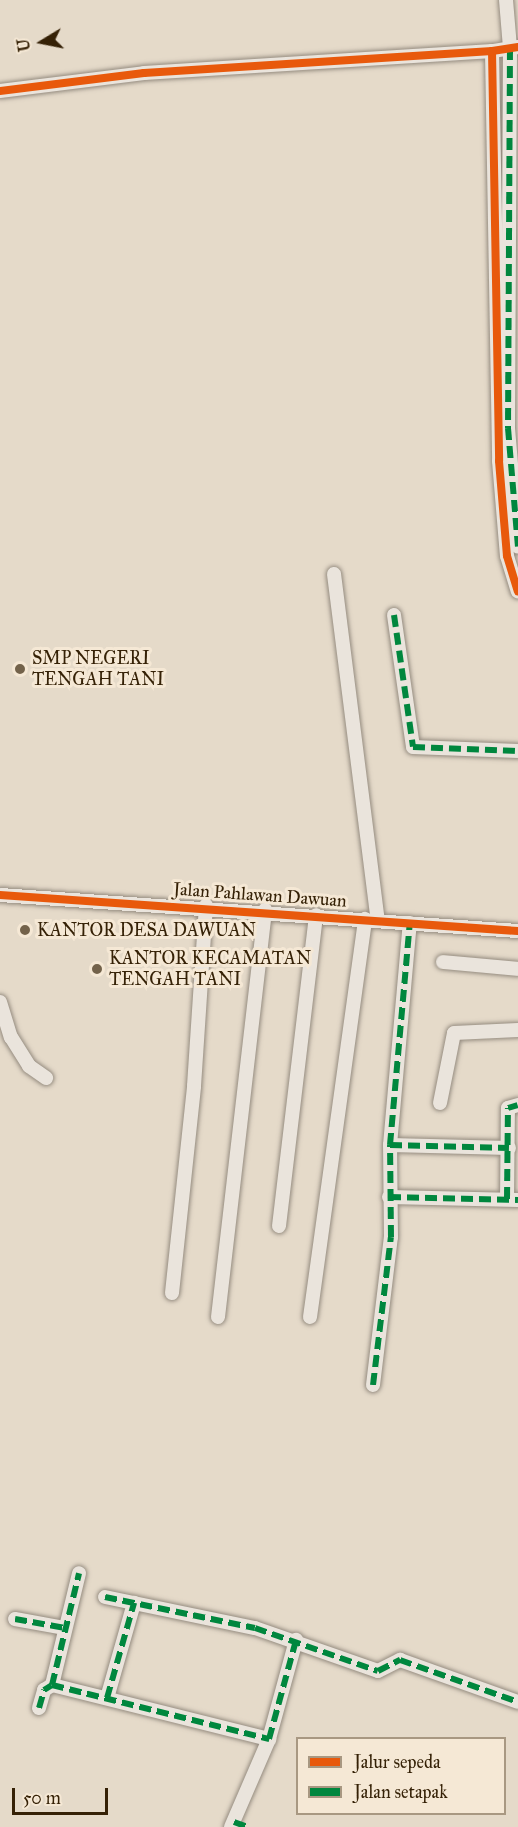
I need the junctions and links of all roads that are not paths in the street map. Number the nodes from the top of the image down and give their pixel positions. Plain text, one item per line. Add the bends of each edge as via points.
1 (506, 0) edge
2 (505, 49) edge
3 (0, 91) edge
4 (503, 428) junction
5 (518, 547) edge
6 (334, 574) dead end
7 (518, 591) edge
8 (394, 615) dead end
9 (518, 751) edge
10 (0, 895) edge
11 (206, 906) junction
12 (265, 910) junction
13 (316, 915) junction
14 (375, 915) junction
15 (410, 922) junction
16 (518, 930) edge
17 (442, 962) dead end
18 (518, 969) edge
19 (0, 1002) edge
20 (518, 1030) edge
21 (46, 1078) dead end
22 (440, 1103) dead end
23 (518, 1105) edge
24 (390, 1145) junction
25 (509, 1148) junction
26 (389, 1197) junction
27 (513, 1200) edge
28 (279, 1226) dead end
29 (172, 1293) dead end
30 (219, 1317) dead end
31 (310, 1317) dead end
32 (373, 1385) dead end
33 (79, 1573) dead end
34 (105, 1597) dead end
35 (134, 1603) junction
36 (15, 1619) dead end
37 (65, 1628) junction
38 (296, 1640) junction
39 (52, 1685) junction
40 (107, 1698) junction
41 (518, 1702) edge
42 (39, 1708) dead end
43 (269, 1739) junction
44 (233, 1824) edge
45 (248, 1827) edge

1 - 2 street
2 - 3 street via 183,70
2 - 4 street
4 - 5 street
4 - 7 street via 507,556
6 - 14 street
8 - 9 street via 413,747
10 - 11 street, Jalan Pahlawan Dawuan
11 - 12 street, Jalan Pahlawan Dawuan
11 - 29 street via 194,1086
12 - 13 street, Jalan Pahlawan Dawuan
12 - 30 street
13 - 14 street, Jalan Pahlawan Dawuan
13 - 28 street
14 - 15 street, Jalan Pahlawan Dawuan
14 - 31 street
15 - 16 street, Jalan Pahlawan Dawuan
15 - 24 street
17 - 18 street
19 - 21 street via 11,1037 29,1066
20 - 22 street via 454,1033
23 - 25 street via 508,1107
24 - 25 street
24 - 26 street
25 - 27 street
26 - 27 street
26 - 32 street via 391,1238
33 - 37 street
34 - 35 street
35 - 38 street via 212,1617
35 - 40 street
36 - 37 street
37 - 39 street
38 - 41 street via 378,1671 400,1660
38 - 43 street
39 - 40 street
39 - 42 street via 44,1690
40 - 43 street
43 - 44 street
44 - 45 street

